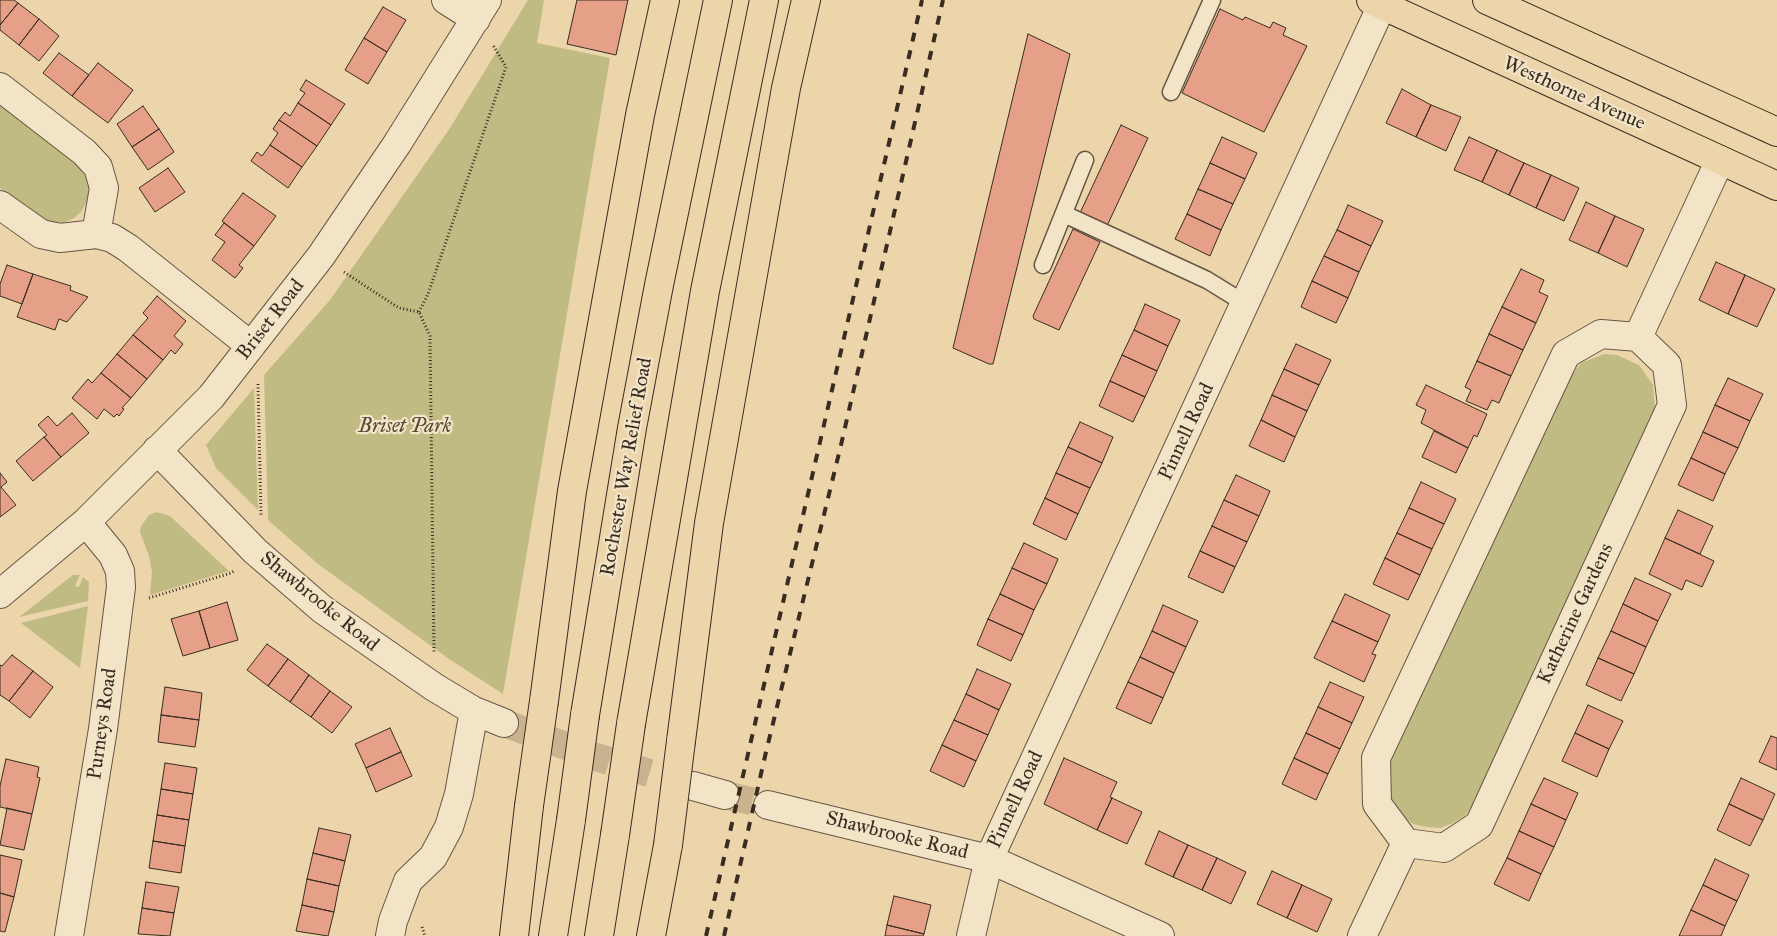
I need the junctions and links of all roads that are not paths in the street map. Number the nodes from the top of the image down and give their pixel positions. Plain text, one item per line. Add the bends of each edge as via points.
1 (446, 0) edge
2 (664, 0) edge
3 (764, 0) edge
4 (806, 0) edge
5 (1212, 0) edge
6 (1487, 0) edge
7 (1377, 3) edge
8 (481, 10) edge
9 (715, 12) edge
10 (0, 87) edge
11 (1171, 92) dead end
12 (1777, 132) edge
13 (1085, 160) dead end
14 (1720, 160) junction
15 (1777, 186) edge
16 (0, 205) edge
17 (1064, 214) junction
18 (96, 234) junction
19 (1043, 264) dead end
20 (1246, 304) junction
21 (1638, 337) junction
22 (251, 346) junction
23 (157, 450) junction
24 (86, 522) junction
25 (0, 594) edge
26 (474, 711) junction
27 (504, 723) tunnel mouth
28 (694, 786) tunnel mouth
29 (725, 795) tunnel mouth
30 (768, 805) tunnel mouth
31 (1406, 843) junction
32 (989, 859) junction
33 (70, 936) edge
34 (390, 936) edge
35 (514, 936) edge
36 (553, 936) edge
37 (599, 936) edge
38 (652, 936) edge
39 (971, 936) edge
40 (1160, 936) edge
41 (1362, 936) edge

1 - 8 street
2 - 35 highway, bridge via 572,491
3 - 37 highway, bridge via 703,301 631,724
4 - 38 highway, bridge via 782,107 710,514 668,845
5 - 11 lane
6 - 12 highway
7 - 14 highway, Westhorne Avenue
7 - 20 street, Pinnell Road
8 - 22 street, Briset Road via 397,144 321,256
9 - 36 highway, Rochester Way Relief Road, bridge via 638,399 585,715
10 - 18 street via 84,152 98,167 104,188
13 - 17 lane
14 - 15 highway, Westhorne Avenue
14 - 21 street
16 - 18 street via 41,234 60,238
17 - 19 lane
17 - 20 lane via 1207,280
18 - 22 street via 112,238 128,248
20 - 32 street, Pinnell Road
21 - 31 street via 1601,334 1566,354 1376,758 1377,804
21 - 31 street, Katherine Gardens via 1667,365 1672,405 1479,825 1444,848
22 - 23 street, Briset Road via 211,397
23 - 24 street, Briset Road
23 - 26 street, Shawbrooke Road via 273,568 322,609
24 - 25 street, Briset Road
24 - 33 street, Purneys Road via 113,555 120,571 121,586 103,729
26 - 27 street, Shawbrooke Road
26 - 34 street via 459,794 449,827 433,857 408,881
28 - 29 street
30 - 32 street, Shawbrooke Road
31 - 41 street
32 - 39 street, Pinnell Road
32 - 40 street, Shawbrooke Road

